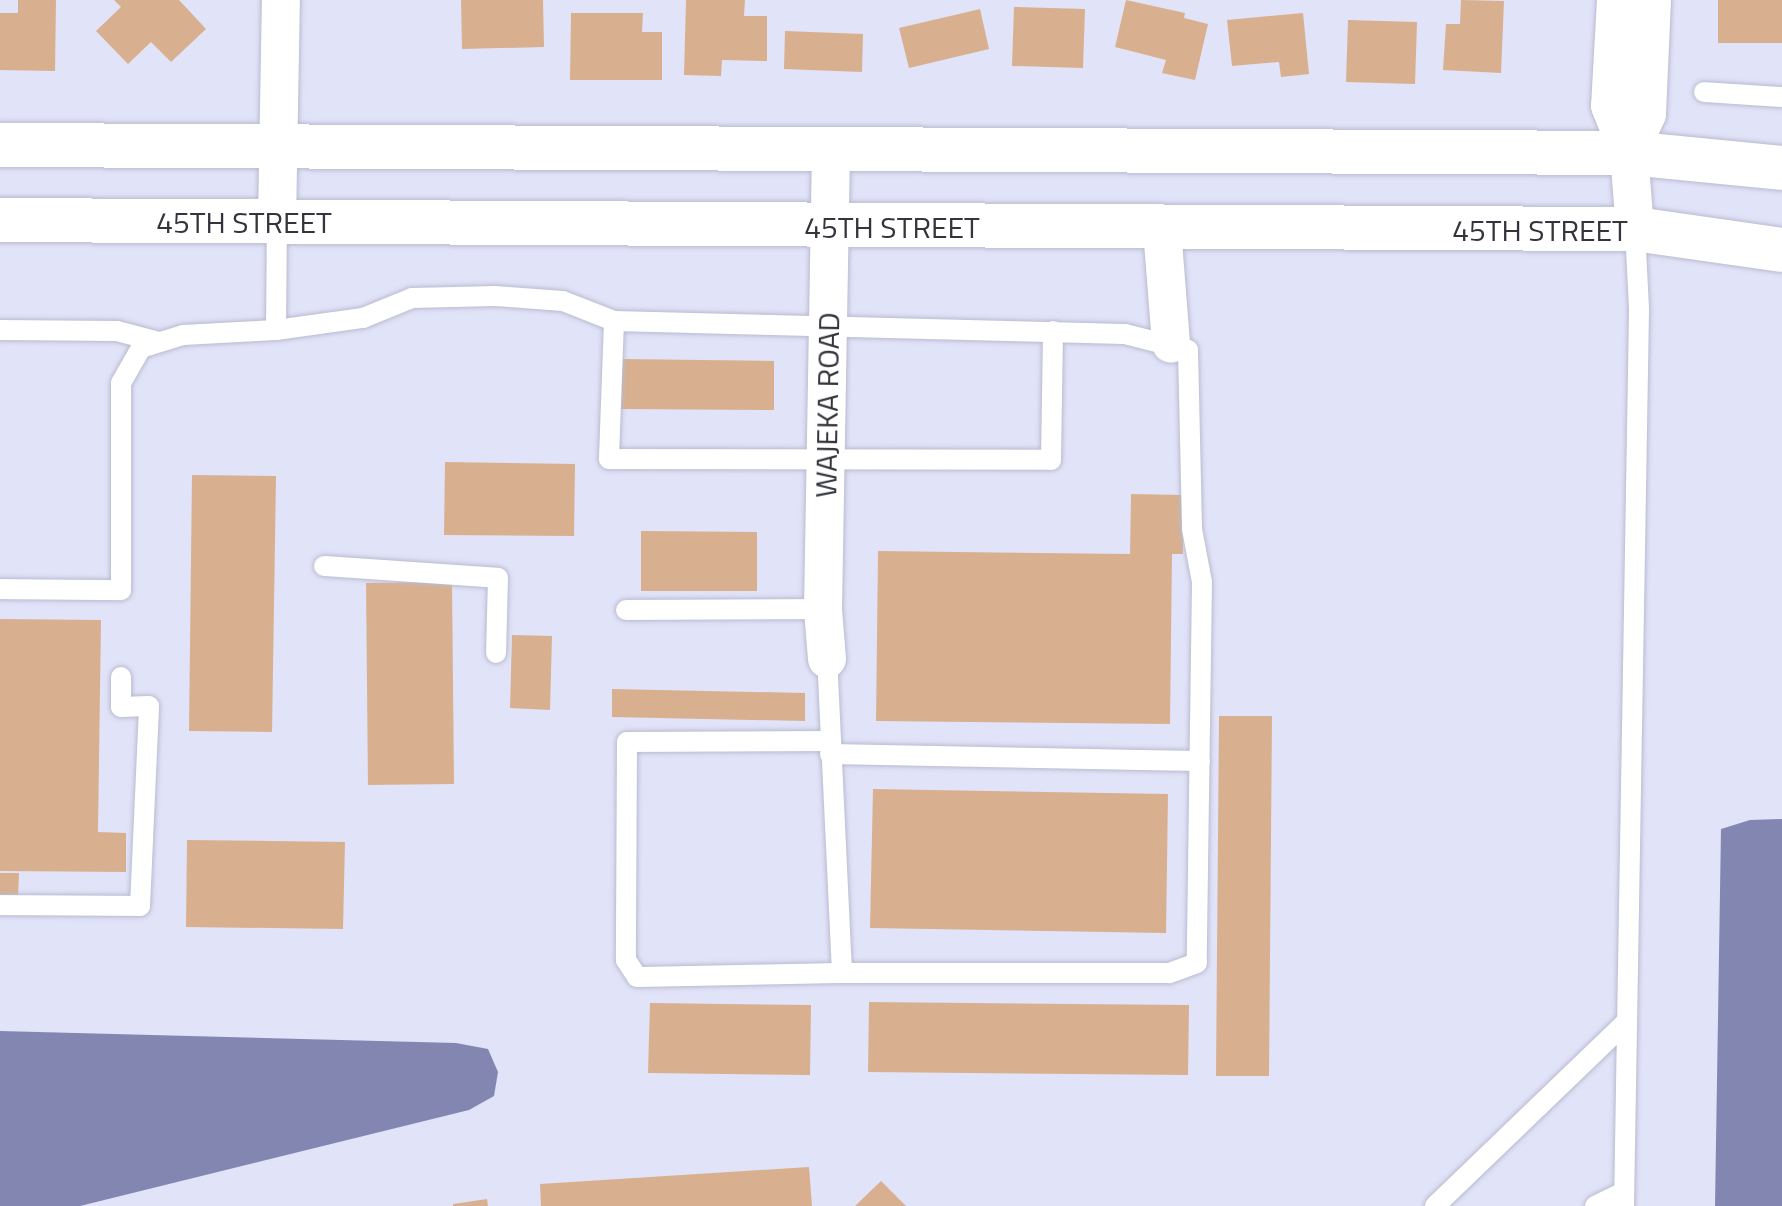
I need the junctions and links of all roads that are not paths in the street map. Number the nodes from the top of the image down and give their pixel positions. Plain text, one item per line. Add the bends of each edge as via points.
1 (281, 0) edge
2 (1616, 0) edge
3 (1652, 0) edge
4 (1704, 92) dead end
5 (1782, 97) edge
6 (0, 145) edge
7 (278, 146) junction
8 (831, 151) junction
9 (1629, 153) junction
10 (1782, 168) edge
11 (0, 220) edge
12 (277, 223) junction
13 (830, 226) junction
14 (1162, 229) junction
15 (1635, 229) junction
16 (1782, 250) edge
17 (614, 321) junction
18 (828, 324) junction
19 (0, 330) edge
20 (276, 330) junction
21 (1053, 331) junction
22 (160, 342) junction
23 (1171, 344) junction
24 (826, 458) junction
25 (324, 566) dead end
26 (0, 589) edge
27 (823, 609) junction
28 (626, 610) dead end
29 (496, 653) dead end
30 (827, 659) joint
31 (121, 677) dead end
32 (830, 748) junction
33 (1200, 761) junction
34 (0, 905) edge
35 (842, 973) junction
36 (1626, 1022) junction
37 (1624, 1199) edge
38 (1435, 1206) edge
39 (1595, 1206) edge

1 - 7 street
2 - 9 street via 1610,106
3 - 9 street via 1647,114
4 - 5 lane
6 - 7 main road
7 - 8 main road
7 - 12 street
8 - 9 main road
8 - 13 street, WAJEKA ROAD
9 - 10 main road
9 - 15 street
11 - 12 main road, 45TH STREET
12 - 13 main road, 45TH STREET
12 - 20 lane
13 - 14 main road, 45TH STREET
13 - 18 street, WAJEKA ROAD
14 - 15 main road, 45TH STREET
14 - 23 street
15 - 16 main road, 45TH STREET
15 - 36 lane via 1639,308
17 - 18 lane
17 - 20 lane via 563,301 412,298 363,318
17 - 24 lane via 609,459
18 - 21 lane
18 - 24 street, WAJEKA ROAD
19 - 22 lane via 117,331
20 - 22 lane via 183,335
21 - 23 lane via 1125,334
21 - 24 lane via 1051,460
22 - 26 lane via 141,348 121,383 121,590
23 - 33 lane via 1188,350 1192,529 1202,582
24 - 27 street, WAJEKA ROAD
25 - 29 lane via 498,578
27 - 28 lane
27 - 30 street, WAJEKA ROAD
30 - 32 lane
31 - 34 lane via 121,707 149,706 140,906
32 - 33 lane
32 - 35 lane
32 - 35 lane via 627,742 626,960 637,977
33 - 35 lane via 1197,963 1169,973
36 - 37 lane
36 - 38 lane
37 - 39 lane

